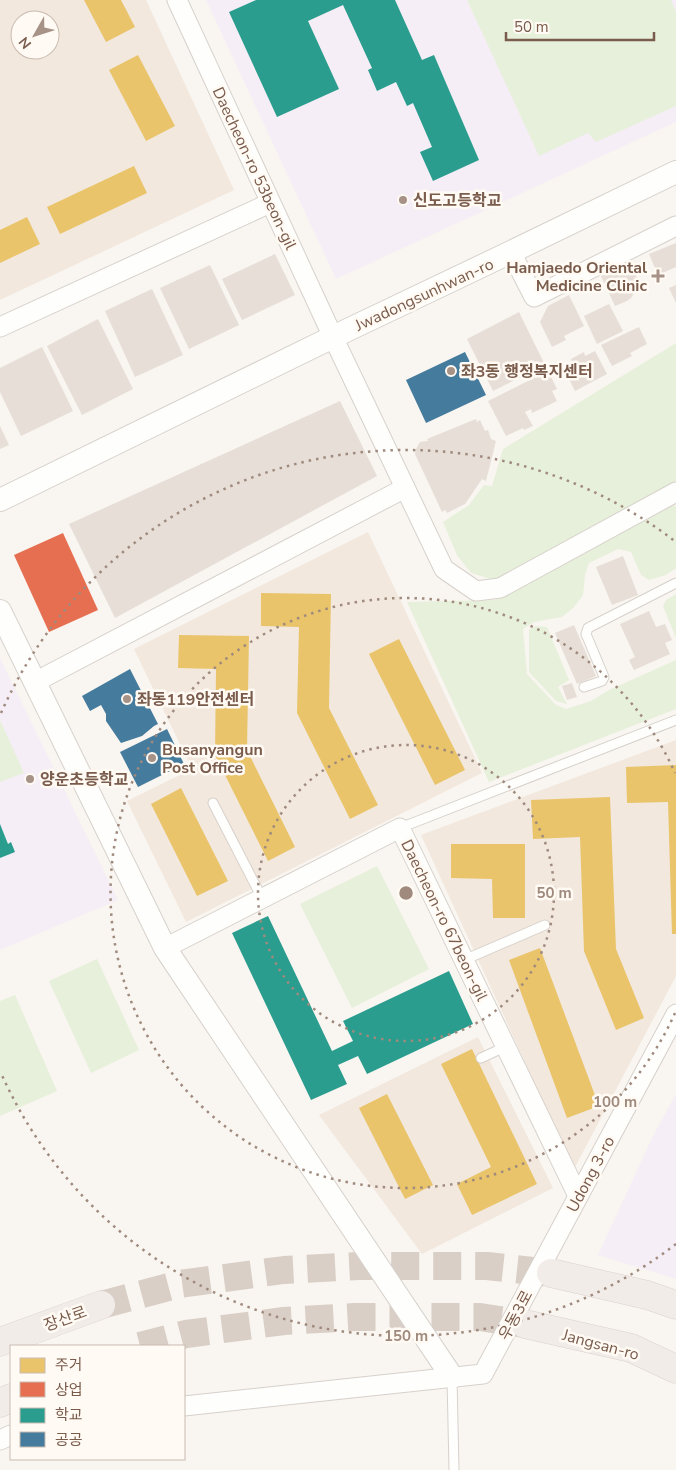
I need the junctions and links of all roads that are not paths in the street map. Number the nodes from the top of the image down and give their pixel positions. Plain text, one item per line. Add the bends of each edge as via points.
1 (177, 0) edge
2 (676, 172) edge
3 (270, 203) junction
4 (676, 226) edge
5 (511, 252) junction
6 (0, 327) edge
7 (333, 337) junction
8 (405, 488) junction
9 (676, 492) edge
10 (0, 500) edge
11 (676, 583) edge
12 (0, 611) edge
13 (35, 682) junction
14 (584, 688) dead end
15 (676, 720) edge
16 (213, 803) dead end
17 (400, 828) junction
18 (262, 898) junction
19 (545, 925) dead end
20 (165, 948) junction
21 (464, 960) junction
22 (676, 1014) edge
23 (505, 1047) junction
24 (481, 1058) dead end
25 (578, 1196) junction
26 (551, 1273) tunnel mouth
27 (101, 1305) tunnel mouth
28 (676, 1306) edge
29 (524, 1324) tunnel mouth
30 (0, 1342) edge
31 (676, 1369) edge
32 (452, 1377) junction
33 (185, 1406) edge
34 (454, 1470) edge

1 - 3 street, Daecheon-ro 53beon-gil
2 - 5 street, Jwadongsunhwan-ro
3 - 6 street
3 - 7 street, Daecheon-ro 53beon-gil
4 - 5 street via 534,297
5 - 7 street, Jwadongsunhwan-ro
7 - 8 street
7 - 10 street, Jwadongsunhwan-ro
8 - 9 street via 444,569 476,591 500,588 517,580
8 - 13 street
11 - 14 lane via 588,628 586,634 604,677 602,681
12 - 13 street
13 - 20 street
15 - 17 lane
16 - 18 lane
17 - 18 street, Daecheon-ro 67beon-gil
17 - 21 street, Daecheon-ro 67beon-gil
18 - 20 street, Daecheon-ro 67beon-gil
19 - 21 lane
20 - 32 street
21 - 23 street, Daecheon-ro 67beon-gil
22 - 25 street, Udong 3-ro
23 - 24 lane
23 - 25 street, Daecheon-ro 67beon-gil
25 - 32 street, 우동3로 via 484,1374
26 - 28 highway via 646,1295
27 - 30 highway, 장산로
29 - 31 highway, Jangsan-ro via 631,1348
32 - 33 street
32 - 34 lane

